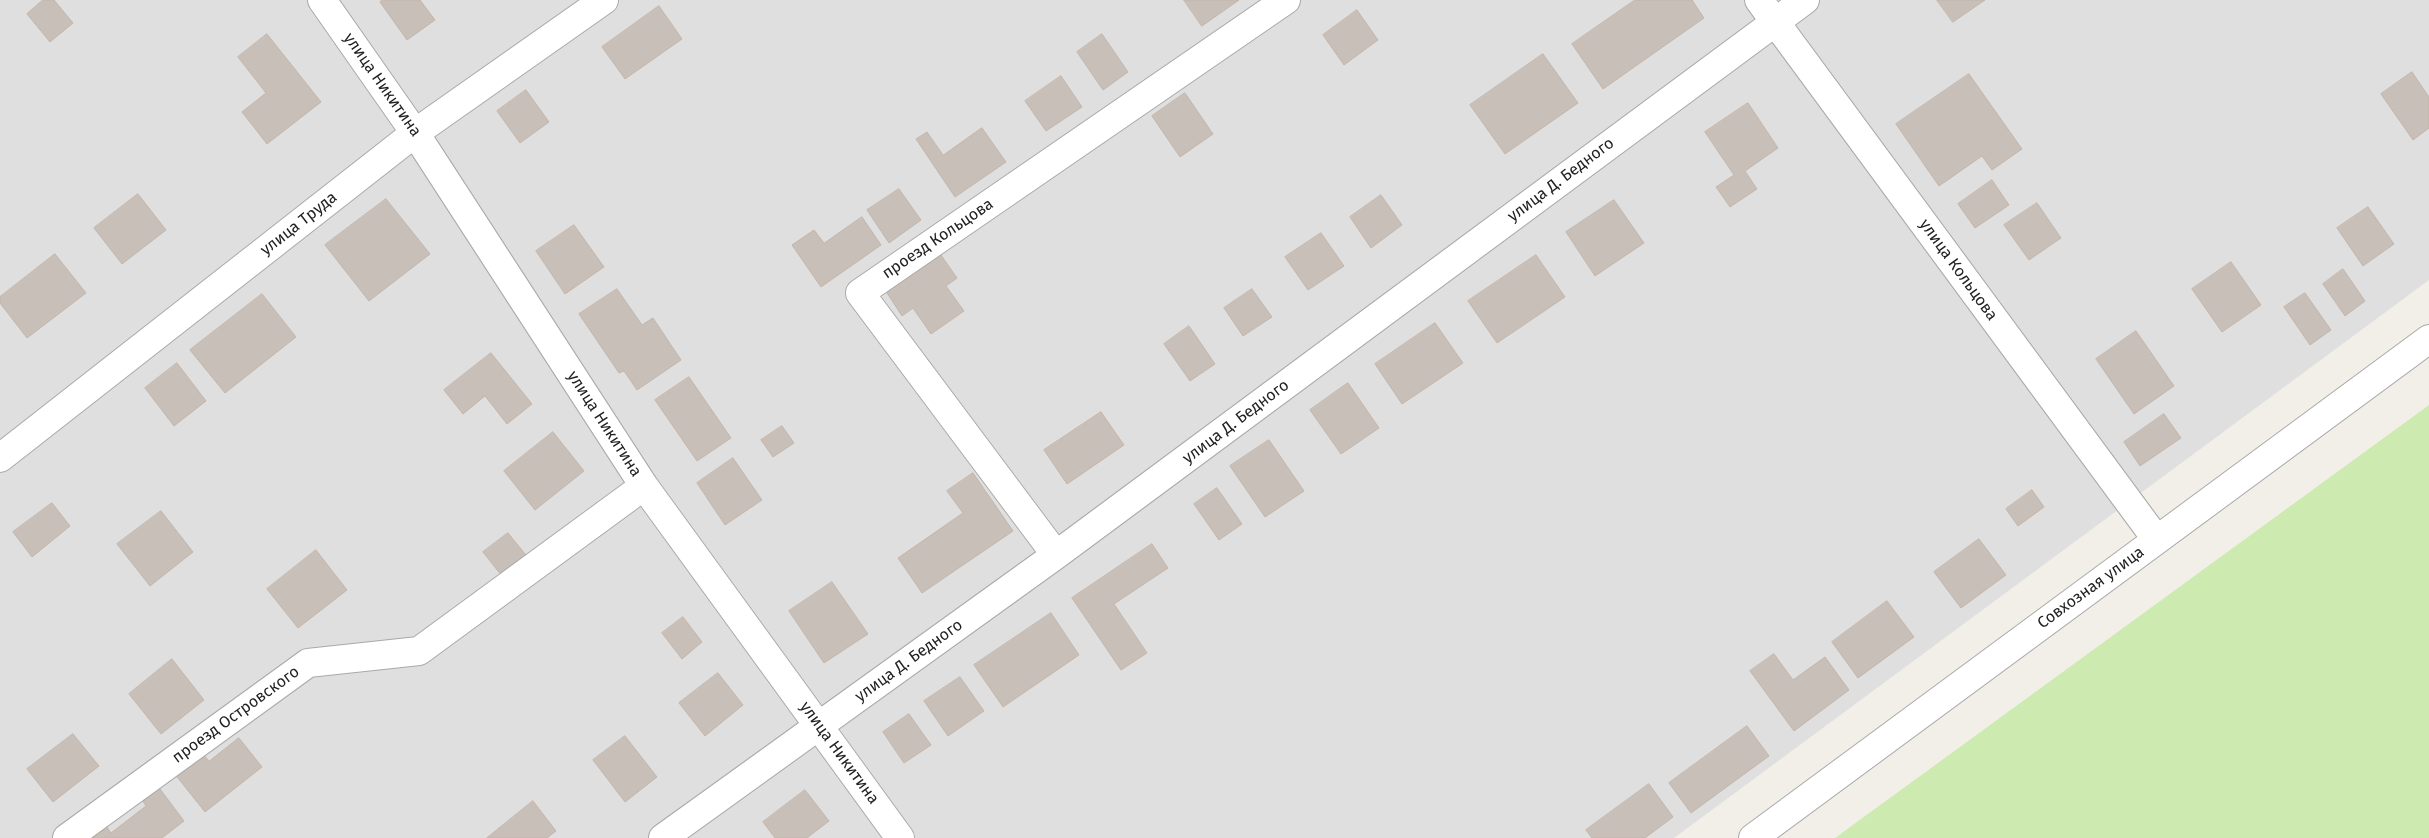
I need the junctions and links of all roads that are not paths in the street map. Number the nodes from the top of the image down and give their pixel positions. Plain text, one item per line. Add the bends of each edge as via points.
1 (322, 0) edge
2 (604, 0) edge
3 (1286, 0) edge
4 (1805, 0) edge
5 (1767, 10) edge
6 (415, 133) junction
7 (2429, 339) edge
8 (0, 458) edge
9 (644, 486) junction
10 (2157, 540) junction
11 (1056, 555) junction
12 (820, 726) junction
13 (67, 838) edge
14 (663, 838) edge
15 (900, 838) edge
16 (1753, 838) edge

1 - 6 street, улица Никитина
2 - 6 street, улица Труда
3 - 11 street, проезд Кольцова via 860,292
4 - 5 street, улица Д. Бедного
5 - 10 street, улица Кольцова
5 - 11 street, улица Д. Бедного
6 - 8 street, улица Труда
6 - 9 street, улица Никитина
7 - 10 street, Совхозная улица
9 - 12 street, улица Никитина
9 - 13 street, проезд Островского via 419,650 308,663
10 - 16 street, Совхозная улица
11 - 12 street, улица Д. Бедного
12 - 14 street, улица Д. Бедного
12 - 15 street, улица Никитина

